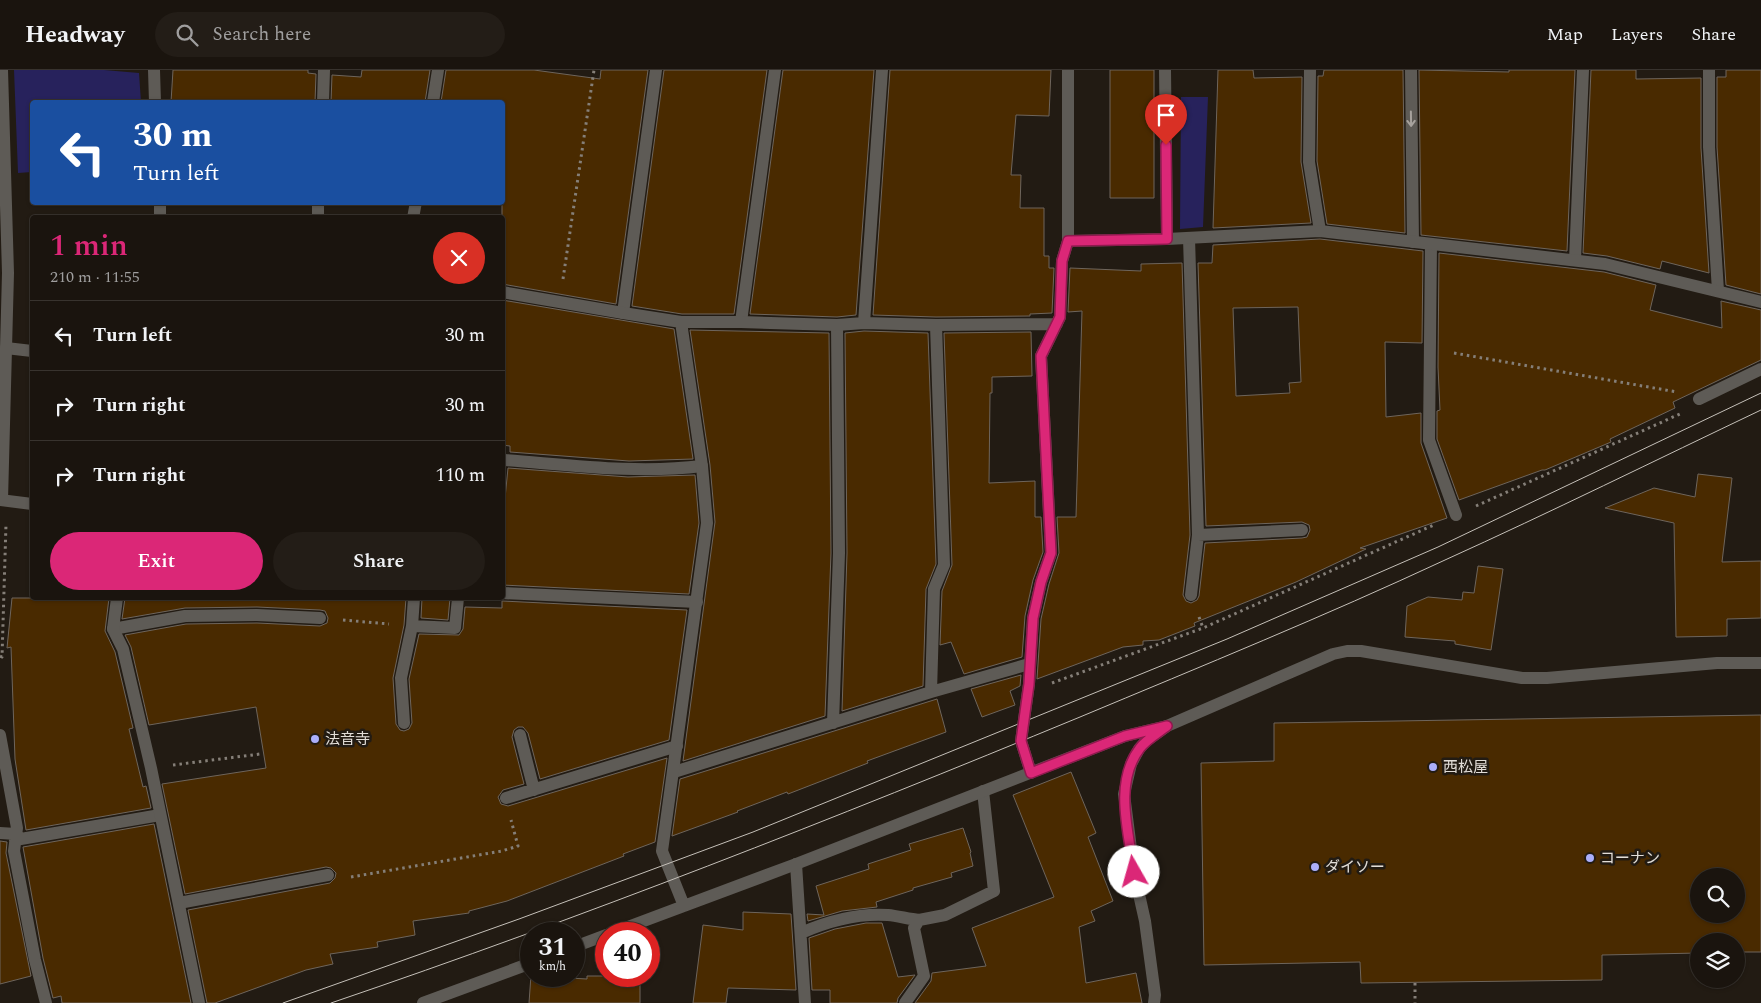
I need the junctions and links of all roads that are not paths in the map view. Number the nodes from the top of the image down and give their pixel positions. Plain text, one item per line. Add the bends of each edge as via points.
1 (2, 70) edge
2 (154, 70) edge
3 (324, 70) edge
4 (438, 70) edge
5 (656, 70) edge
6 (775, 70) edge
7 (882, 70) edge
8 (1068, 70) edge
9 (1165, 70) edge
10 (1310, 70) edge
11 (1410, 70) edge
12 (1584, 70) edge
13 (1709, 70) edge
14 (155, 100) edge
15 (323, 100) edge
16 (433, 100) edge
17 (1320, 231) junction
18 (1189, 238) junction
19 (1167, 239) junction
20 (1068, 241) junction
21 (1413, 242) junction
22 (1431, 244) junction
23 (1575, 260) junction
24 (4, 272) edge
25 (1718, 291) junction
26 (505, 293) edge
27 (1761, 302) edge
28 (623, 314) junction
29 (681, 322) junction
30 (741, 322) junction
31 (864, 323) junction
32 (1057, 324) junction
33 (838, 325) junction
34 (936, 325) junction
35 (6, 348) junction
36 (30, 351) edge
37 (1761, 369) edge
38 (1699, 399) road end
39 (506, 460) dead end
40 (702, 466) junction
41 (3, 501) edge
42 (30, 504) edge
43 (1456, 515) road end
44 (1302, 530) dead end
45 (1198, 535) junction
46 (505, 593) edge
47 (1191, 595) dead end
48 (117, 600) edge
49 (414, 600) edge
50 (458, 600) edge
51 (697, 602) junction
52 (320, 618) road end
53 (412, 626) junction
54 (113, 629) junction
55 (1761, 663) edge
56 (1029, 664) junction
57 (931, 692) junction
58 (833, 723) junction
59 (404, 724) dead end
60 (1167, 726) junction
61 (0, 735) edge
62 (520, 735) dead end
63 (677, 746) junction
64 (674, 772) junction
65 (1031, 773) junction
66 (534, 790) junction
67 (983, 791) junction
68 (506, 798) road end
69 (160, 815) junction
70 (0, 833) edge
71 (16, 837) junction
72 (796, 864) junction
73 (328, 875) road end
74 (179, 903) junction
75 (684, 906) junction
76 (919, 920) junction
77 (640, 922) edge
78 (801, 933) junction
79 (520, 967) edge
80 (46, 1003) edge
81 (198, 1003) edge
82 (423, 1003) edge
83 (805, 1003) edge
84 (905, 1003) edge
85 (1154, 1003) edge

1 - 24 street
2 - 14 street
3 - 15 street
4 - 16 street
5 - 28 street
6 - 30 street
7 - 31 street
8 - 20 street
9 - 19 street
10 - 17 street via 1309,162
11 -> 21 street
12 - 23 street
13 - 25 street via 1709,147
17 - 18 street
17 - 21 street
18 - 19 street
18 - 45 street
19 - 20 street
20 - 32 street via 1062,261
21 - 22 street
22 - 23 street
22 - 43 street via 1429,440
23 - 25 street
24 - 35 street
25 - 27 street
26 - 28 street
28 - 29 street
29 - 30 street
29 - 40 street
30 - 33 street
31 - 33 street
31 - 34 street
32 - 34 street
32 - 56 street via 1041,356 1051,553 1033,618
33 - 58 street via 839,554
34 - 57 street via 944,565 934,589
35 - 36 street
35 - 41 street
37 - 38 street
39 - 40 street via 612,468 680,469
40 - 51 street via 708,522
41 - 42 street
44 - 45 street
45 - 47 street
46 - 51 street
48 - 54 street
49 - 53 street
50 - 53 street via 455,628
51 - 63 street
52 - 54 street via 185,616
53 - 59 street via 401,678
54 - 69 street via 123,649
55 - 60 street via 1717,663 1522,678 1347,651 1333,654
56 - 57 street
56 - 65 street via 1021,741
57 - 58 street
58 - 64 street
60 - 65 street via 1125,736
60 - 85 street via 1139,749 1131,764 1124,794
61 - 71 street
62 - 66 street
63 - 64 street
63 - 66 street
64 - 75 street via 662,851
65 - 67 street
66 - 68 street
67 - 72 street
67 - 76 street via 994,891 945,915
69 - 71 street
69 - 74 street
70 - 71 street
71 - 80 street via 14,851
72 - 75 street
72 - 78 street
73 - 74 street
74 - 81 street
75 - 77 street
76 - 78 street via 887,915 856,917 824,923
76 - 84 street via 914,928 924,976
78 - 83 street
79 - 82 street

